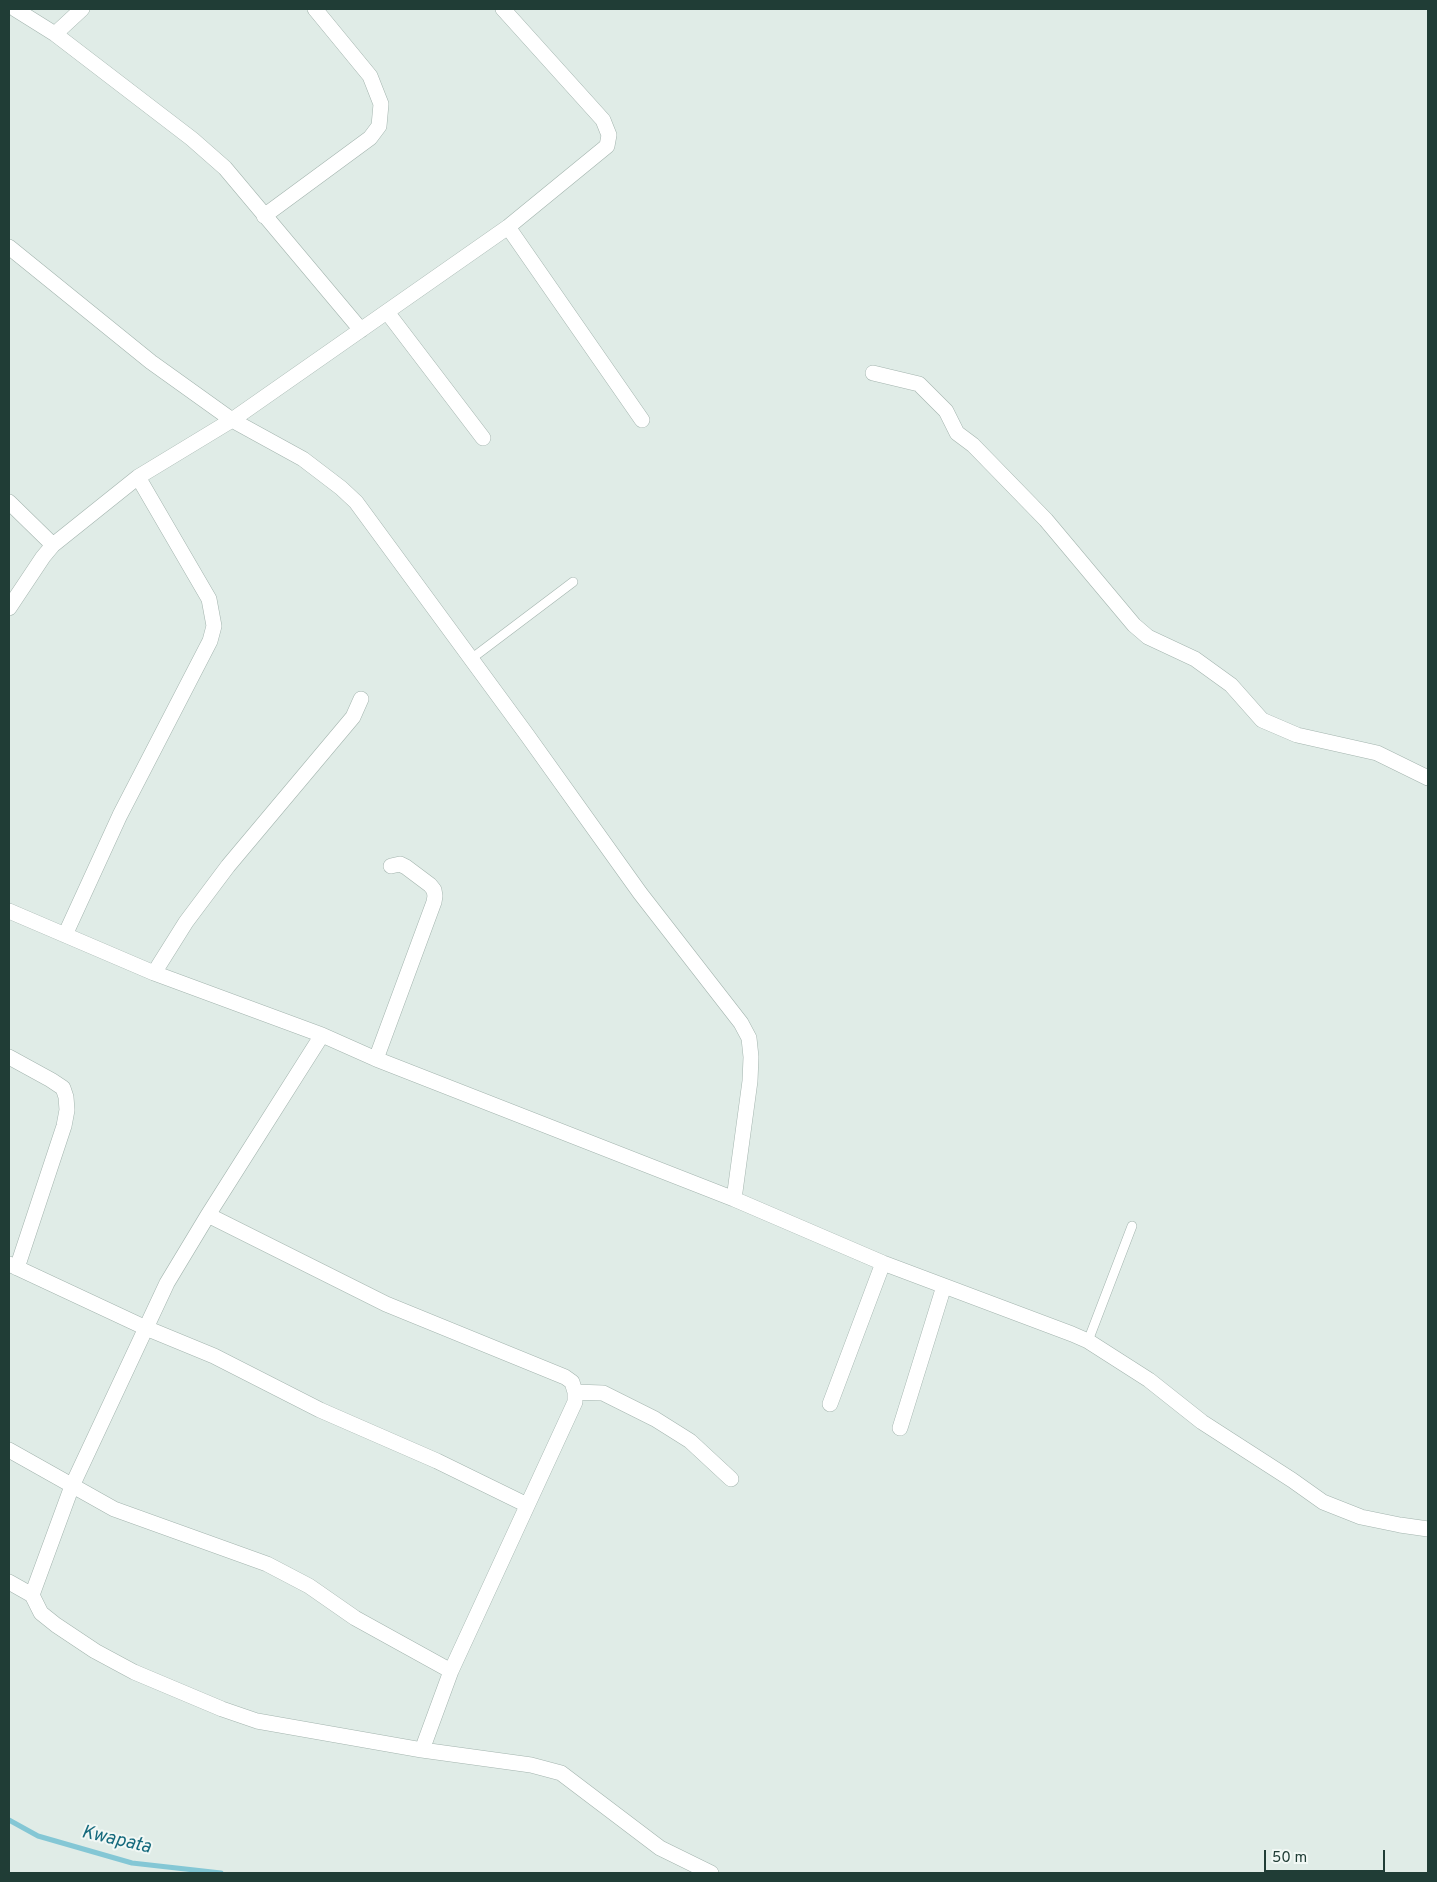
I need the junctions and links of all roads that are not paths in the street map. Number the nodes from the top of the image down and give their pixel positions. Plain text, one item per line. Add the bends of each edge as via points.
1 (15, 9) edge
2 (82, 9) edge
3 (315, 9) edge
4 (503, 9) edge
5 (55, 34) junction
6 (264, 216) junction
7 (508, 227) junction
8 (9, 247) edge
9 (387, 312) junction
10 (362, 330) junction
11 (874, 373) dead end
12 (232, 420) junction
13 (642, 420) dead end
14 (483, 438) dead end
15 (138, 477) junction
16 (9, 502) edge
17 (53, 544) junction
18 (573, 582) dead end
19 (9, 608) edge
20 (471, 659) junction
21 (362, 699) dead end
22 (1428, 778) edge
23 (391, 866) dead end
24 (9, 911) edge
25 (65, 935) junction
26 (154, 973) junction
27 (322, 1035) junction
28 (9, 1057) edge
29 (376, 1059) junction
30 (734, 1199) junction
31 (208, 1215) junction
32 (1132, 1226) dead end
33 (883, 1263) junction
34 (13, 1266) edge
35 (944, 1286) junction
36 (146, 1328) junction
37 (1088, 1341) junction
38 (575, 1392) junction
39 (830, 1404) dead end
40 (900, 1428) dead end
41 (9, 1450) edge
42 (731, 1479) dead end
43 (72, 1486) junction
44 (527, 1505) junction
45 (1428, 1529) edge
46 (9, 1582) edge
47 (32, 1595) junction
48 (451, 1671) junction
49 (422, 1750) junction
50 (711, 1873) edge

1 - 5 street
2 - 5 street
3 - 6 street via 370,76 381,104 379,126 370,138
4 - 7 street via 603,120 609,135 607,146
5 - 6 street via 225,168
6 - 10 street
7 - 9 street
7 - 13 street
8 - 12 street via 151,362
9 - 10 street
9 - 14 street
10 - 12 street
11 - 22 street via 919,384 946,411 957,433 973,445 1046,520 1134,625 1148,637 1195,659 1231,685 1262,720 1297,735 1377,753
12 - 15 street
12 - 20 street via 303,459 356,502
15 - 17 street
15 - 25 street via 210,599 214,626 210,641 120,815
16 - 17 street
17 - 19 street
18 - 20 lane
20 - 30 street via 640,893 728,1005 749,1038 750,1081
21 - 26 street via 353,717 216,882
23 - 29 street via 406,866 430,885 435,896
24 - 25 street
25 - 26 street
26 - 27 street
27 - 29 street
27 - 31 street
28 - 34 street via 63,1088 67,1110
29 - 30 street
30 - 33 street
31 - 36 street via 167,1283
31 - 38 street via 386,1304 565,1376 572,1382
32 - 37 lane
33 - 35 street
33 - 39 street
34 - 36 street
35 - 37 street
35 - 40 street
36 - 43 street
36 - 44 street via 214,1356 311,1405
37 - 45 street via 1322,1502 1360,1517
38 - 42 street via 603,1393 654,1420 690,1441
38 - 44 street via 575,1402
41 - 43 street
43 - 47 street
43 - 48 street via 114,1508 267,1564
44 - 48 street
46 - 47 street
47 - 49 street via 41,1613 96,1651 134,1672 222,1709 257,1721
48 - 49 street
49 - 50 street via 531,1765 561,1773 660,1848

